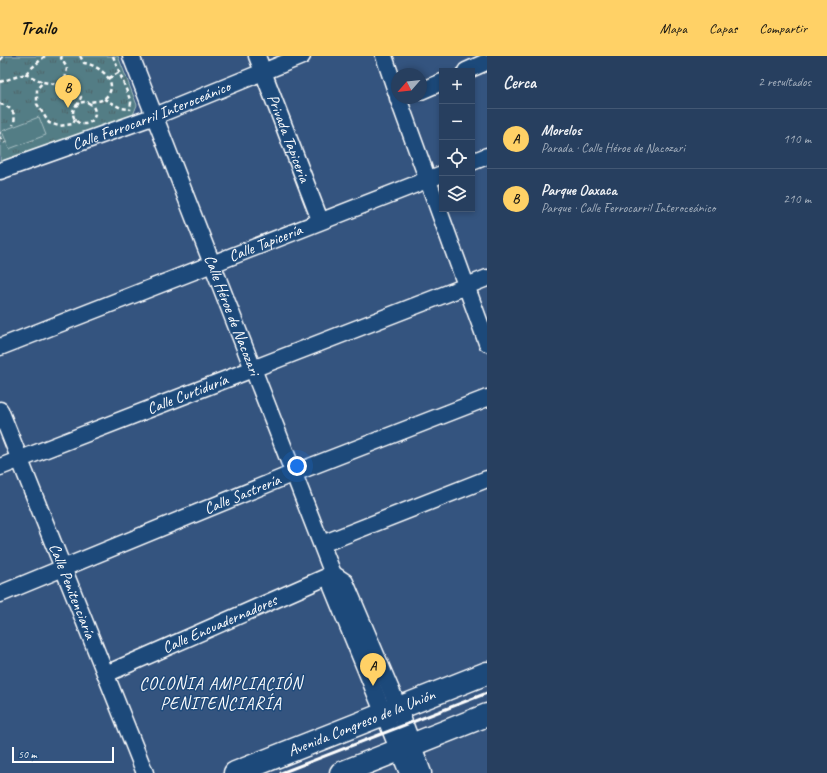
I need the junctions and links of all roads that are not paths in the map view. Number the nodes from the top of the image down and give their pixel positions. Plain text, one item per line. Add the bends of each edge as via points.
1 (132, 56) edge
2 (257, 56) edge
3 (302, 56) edge
4 (384, 56) edge
5 (484, 63) dead end
6 (473, 68) edge
7 (264, 72) junction
8 (391, 74) edge
9 (439, 83) edge
10 (427, 88) edge
11 (402, 104) edge
12 (155, 116) junction
13 (487, 156) edge
14 (475, 161) edge
15 (0, 171) edge
16 (439, 175) edge
17 (427, 180) junction
18 (320, 220) junction
19 (213, 264) junction
20 (487, 278) edge
21 (466, 286) junction
22 (487, 344) edge
23 (0, 347) edge
24 (253, 368) junction
25 (487, 398) edge
26 (0, 410) edge
27 (20, 459) junction
28 (0, 467) edge
29 (294, 473) junction
30 (487, 479) edge
31 (322, 544) junction
32 (63, 568) junction
33 (333, 574) junction
34 (0, 594) edge
35 (487, 673) edge
36 (106, 674) junction
37 (391, 712) junction
38 (487, 715) edge
39 (406, 748) junction
40 (145, 773) edge
41 (235, 773) edge
42 (341, 773) edge
43 (408, 773) edge
44 (423, 773) edge

1 - 12 street, Calle Héroe de Nacozari
2 - 7 street, Privada Tapiceria
3 - 7 street, Calle Ferrocarril Interoceánico
4 - 8 street
5 - 6 street
7 - 12 street, Calle Ferrocarril Interoceánico
7 - 18 street, Privada Tapiceria
9 - 10 street
11 - 17 street
12 - 15 street, Calle Ferrocarril Interoceánico
12 - 19 street, Calle Héroe de Nacozari
13 - 14 street
16 - 17 street, Calle Tapicería
17 - 18 street, Calle Tapicería
17 - 21 street
18 - 19 street, Calle Tapicería
19 - 23 street, Calle Tapicería
19 - 24 street, Calle Héroe de Nacozari
20 - 21 street, Calle Curtiduría
21 - 22 street
21 - 24 street, Calle Curtiduría
24 - 27 street, Calle Curtiduría
24 - 29 street, Calle Héroe de Nacozari
25 - 29 street, Calle Sastrería
26 - 27 street, Calle Penitenciaría
27 - 28 street, Calle Curtiduría
27 - 32 street, Calle Penitenciaría
29 - 31 street, Calle Héroe de Nacozari
29 - 32 street, Calle Sastrería
30 - 31 street
31 - 33 street, Calle Héroe de Nacozari
32 - 34 street, Calle Sastrería
32 - 36 street, Calle Penitenciaría
33 - 36 street, Calle Encuadernadores
33 - 37 street, Calle Héroe de Nacozari via 345,582
35 - 37 main road, Avenida Congreso de la Unión
36 - 40 street, Calle Penitenciaría
37 - 39 street, Calle Héroe de Nacozari
37 - 41 main road, Avenida Congreso de la Unión
38 - 39 main road
39 - 42 main road
39 - 43 street, Calle Héroe de Nacozari
39 - 44 street, Calle Héroe de Nacozari

